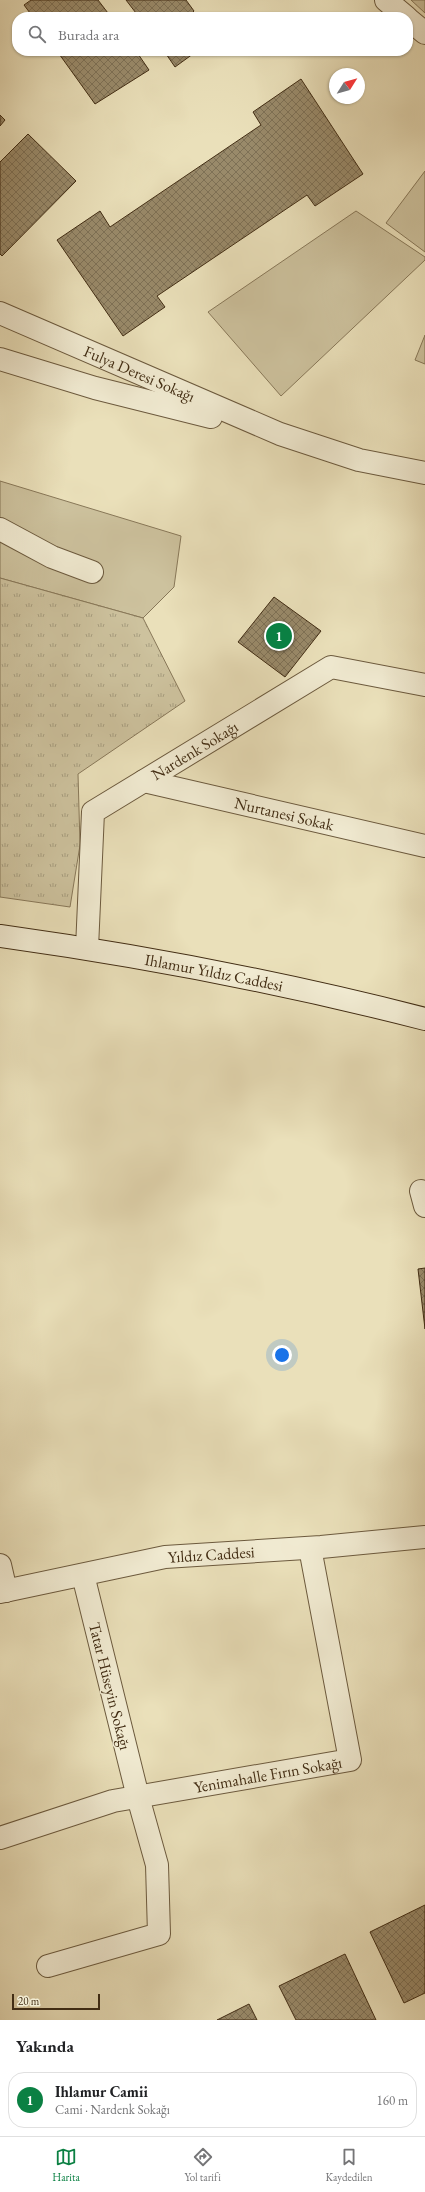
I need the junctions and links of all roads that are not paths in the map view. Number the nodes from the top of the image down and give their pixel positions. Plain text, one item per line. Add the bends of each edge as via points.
1 (386, 0) edge
2 (400, 12) edge
3 (413, 23) edge
4 (425, 32) edge
5 (0, 313) edge
6 (0, 359) edge
7 (280, 434) junction
8 (425, 473) edge
9 (0, 529) edge
10 (92, 572) dead end
11 (425, 685) edge
12 (144, 781) junction
13 (425, 846) edge
14 (0, 936) edge
15 (87, 948) junction
16 (425, 1019) edge
17 (425, 1537) edge
18 (310, 1548) junction
19 (0, 1565) edge
20 (83, 1575) junction
21 (3, 1591) edge
22 (138, 1797) junction
23 (0, 1838) edge
24 (48, 1966) dead end

1 - 2 street
3 - 4 street
5 - 7 street, Fulya Deresi Sokağı
6 - 7 street, Fulya Deresi Sokağı via 95,388
7 - 8 street, Fulya Deresi Sokağı via 359,460
9 - 10 street via 52,557
11 - 12 street, Nardenk Sokağı via 331,667
12 - 13 street, Nurtanesi Sokak
12 - 15 street, Nardenk Sokağı via 93,812
14 - 15 street, Ihlamur Yıldız Caddesi
15 - 16 street, Ihlamur Yıldız Caddesi via 287,987
17 - 18 street, Yıldız Caddesi
18 - 20 street, Yıldız Caddesi via 165,1557
18 - 22 street, Yenimahalle Fırın Sokağı via 350,1760
19 - 21 street
20 - 21 street, Yıldız Caddesi
20 - 22 street, Tatar Hüseyin Sokağı
22 - 23 street, Yenimahalle Fırın Sokağı via 113,1801
22 - 24 street, Tatar Hüseyin Sokağı via 157,1865 159,1934

